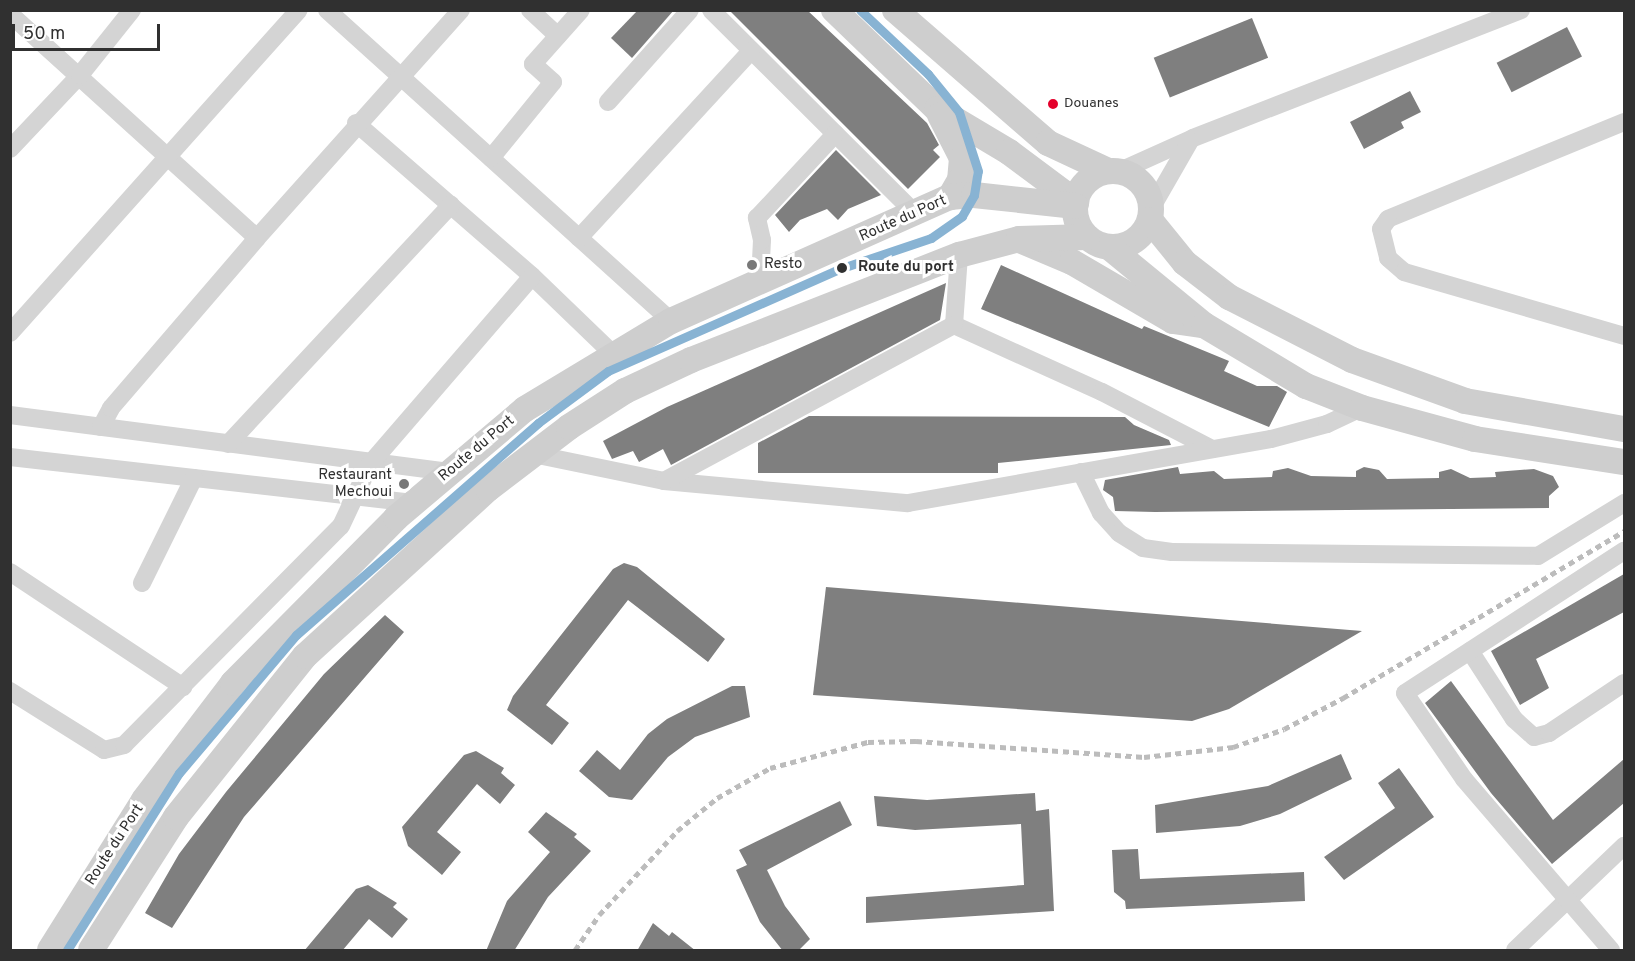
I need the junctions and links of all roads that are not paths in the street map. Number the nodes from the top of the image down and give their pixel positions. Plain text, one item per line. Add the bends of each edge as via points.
1 (132, 10) edge
2 (299, 10) edge
3 (327, 10) edge
4 (461, 10) edge
5 (530, 10) edge
6 (581, 10) edge
7 (690, 10) edge
8 (711, 10) edge
9 (834, 10) edge
10 (895, 10) edge
11 (1521, 10) edge
12 (10, 14) edge
13 (558, 36) junction
14 (751, 51) junction
15 (80, 75) junction
16 (400, 76) junction
17 (608, 102) dead end
18 (937, 109) junction
19 (1624, 122) edge
20 (356, 123) junction
21 (835, 134) junction
22 (1193, 138) junction
23 (10, 149) edge
24 (168, 156) junction
25 (491, 158) junction
26 (1114, 171) junction
27 (950, 197) junction
28 (1075, 204) junction
29 (451, 205) junction
30 (913, 211) junction
31 (1151, 214) junction
32 (257, 238) junction
33 (579, 238) junction
34 (1019, 239) junction
35 (1098, 243) junction
36 (959, 255) junction
37 (532, 276) junction
38 (1105, 280) junction
39 (760, 281) junction
40 (671, 321) junction
41 (954, 325) junction
42 (1204, 325) junction
43 (10, 333) edge
44 (1624, 336) edge
45 (612, 353) junction
46 (1362, 408) junction
47 (10, 415) edge
48 (102, 427) junction
49 (1624, 429) edge
50 (228, 444) junction
51 (1212, 449) junction
52 (533, 454) junction
53 (10, 457) edge
54 (1624, 462) edge
55 (370, 464) junction
56 (447, 472) junction
57 (1081, 472) junction
58 (194, 478) junction
59 (664, 481) junction
60 (356, 495) junction
61 (415, 503) junction
62 (1624, 503) edge
63 (1624, 551) edge
64 (10, 572) edge
65 (142, 583) dead end
66 (1470, 651) junction
67 (1624, 683) edge
68 (183, 687) junction
69 (10, 691) edge
70 (1624, 846) edge
71 (1566, 901) junction
72 (50, 951) edge
73 (91, 951) edge
74 (1515, 951) edge
75 (1611, 951) edge

1 - 15 street
2 - 24 street
3 - 16 street
4 - 16 street
5 - 13 street
6 - 13 street
7 - 17 street
8 - 14 street
9 - 18 main road
10 - 26 main road via 1048,143
11 - 22 street
12 - 15 street
13 - 25 street via 533,64 553,82
14 - 21 street
14 - 33 street
15 - 23 street
15 - 24 street
16 - 20 street
16 - 25 street
18 - 27 main road via 962,158 960,180
18 - 28 main road via 1009,152
19 - 44 street via 1388,219 1381,229 1388,258 1404,272
20 - 29 street
20 - 32 street
21 - 30 street
21 - 39 street via 757,218 762,240
22 - 26 street
22 - 31 street
24 - 32 street
24 - 43 street
25 - 33 street
26 - 28 main road via 1087,181
26 - 31 main road via 1142,184
27 - 28 main road, Route du Port via 974,195
27 - 30 main road, Route du Port
28 - 35 main road
29 - 37 street
29 - 50 street
30 - 39 main road, Route du Port
31 - 35 main road via 1135,241
31 - 49 main road via 1185,263 1229,297 1352,360 1466,401
32 - 48 street via 111,408
33 - 40 street
34 - 35 main road
34 - 36 main road
34 - 38 main road
35 - 38 main road
35 - 42 main road
36 - 41 street
36 - 52 main road via 657,375 597,408
37 - 45 street
37 - 55 street
38 - 42 main road via 1173,321
39 - 40 main road, Route du Port
40 - 45 main road, Route du Port
41 - 51 street via 1102,392
41 - 59 street
42 - 46 main road via 1306,386
45 - 56 main road, Route du Port via 525,409
46 - 51 street via 1316,427
46 - 54 main road via 1475,440
47 - 48 street
48 - 50 street
50 - 55 street
51 - 57 street
52 - 59 street
52 - 73 main road via 472,503 305,656 176,817
53 - 58 street
55 - 56 street
55 - 60 street
56 - 61 main road, Route du Port
57 - 59 street via 908,502
57 - 62 street via 1101,513 1119,533 1143,548 1172,552 1538,556
58 - 60 street
58 - 65 street
60 - 61 street
60 - 68 street via 341,526
61 - 72 main road, Route du Port via 284,629 193,731 102,864
63 - 66 street
64 - 68 street
66 - 67 street via 1514,719 1534,737 1549,733
66 - 71 street via 1405,693 1464,779
68 - 69 street via 114,751 104,750
70 - 71 street
71 - 74 street
71 - 75 street

